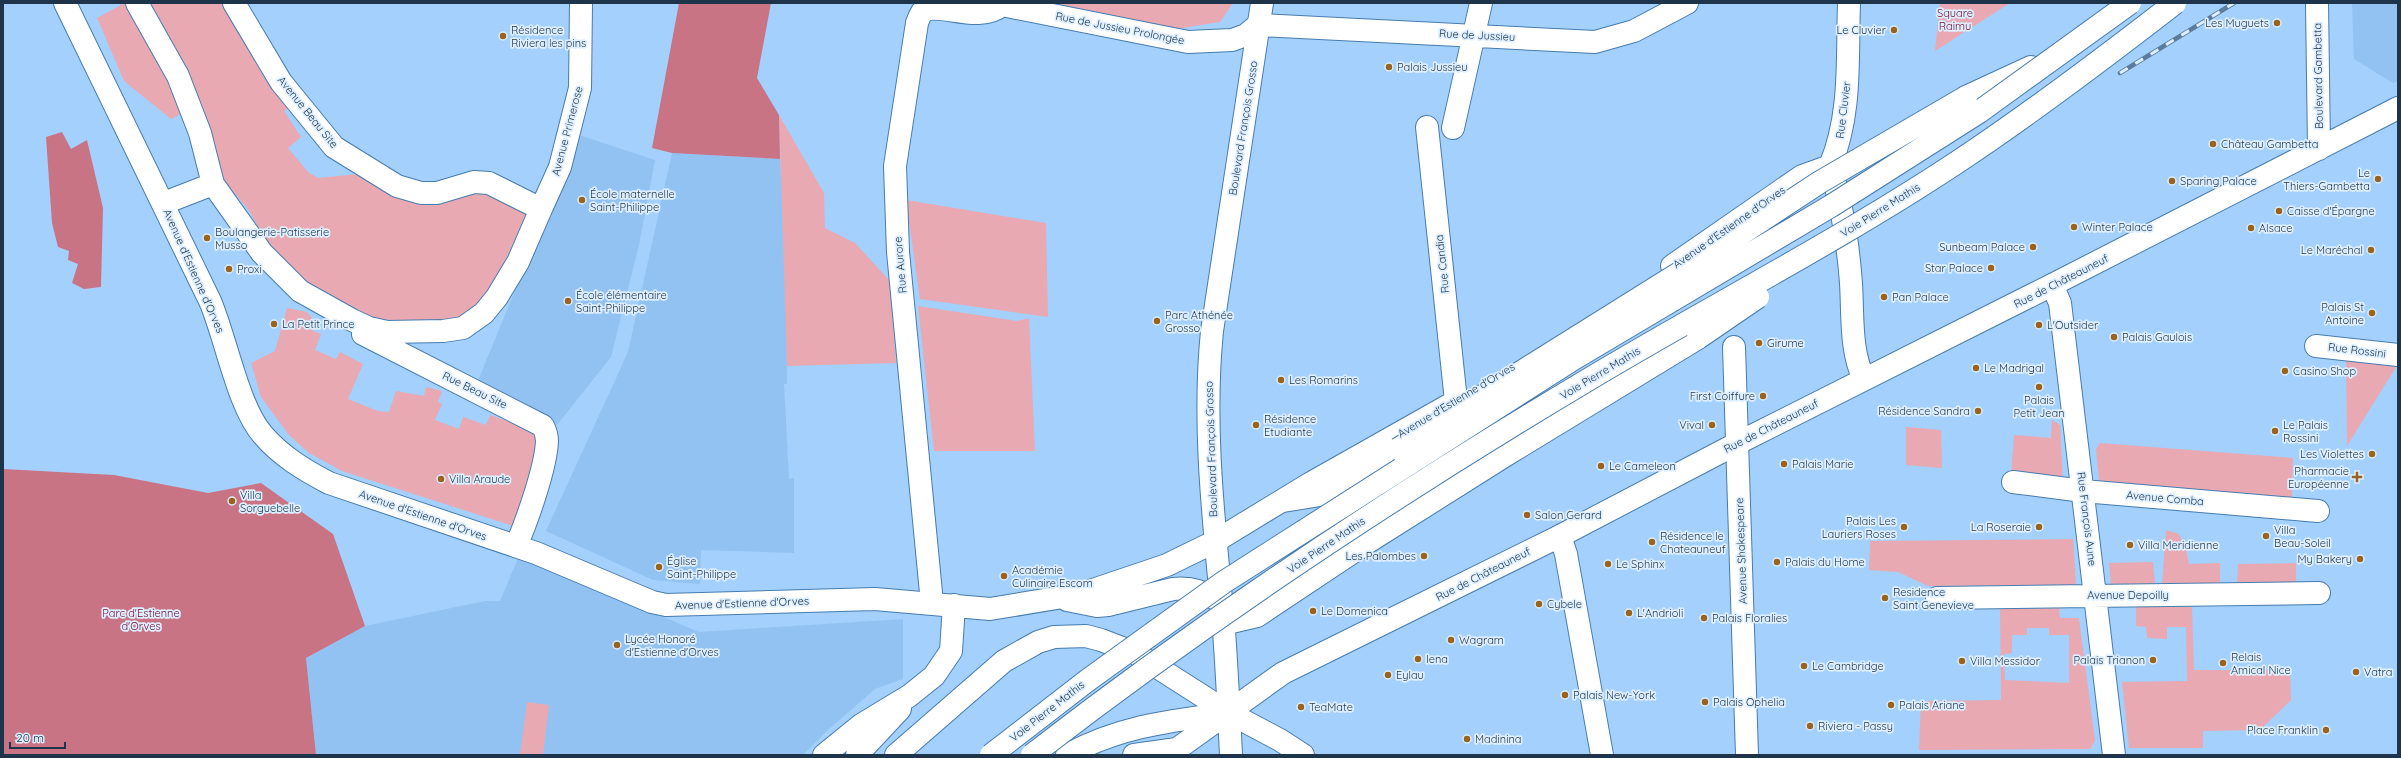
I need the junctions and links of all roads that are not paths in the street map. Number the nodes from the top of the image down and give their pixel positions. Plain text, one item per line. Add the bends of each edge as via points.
1 (64, 3) edge
2 (137, 3) edge
3 (234, 3) edge
4 (581, 3) edge
5 (1262, 3) edge
6 (1481, 3) edge
7 (1687, 3) edge
8 (1849, 3) edge
9 (2129, 3) edge
10 (2175, 3) edge
11 (2318, 3) edge
12 (1002, 5) joint
13 (1258, 26) junction
14 (1474, 35) junction
15 (2054, 57) junction
16 (2398, 108) edge
17 (1427, 127) dead end
18 (1453, 128) dead end
19 (2319, 149) junction
20 (1830, 166) junction
21 (213, 184) junction
22 (164, 204) junction
23 (541, 209) junction
24 (1841, 234) junction
25 (2052, 285) junction
26 (300, 291) junction
27 (2316, 346) dead end
28 (1734, 347) dead end
29 (2398, 355) edge
30 (1864, 379) junction
31 (1456, 401) junction
32 (1738, 443) junction
33 (2013, 482) dead end
34 (2083, 491) junction
35 (1284, 501) junction
36 (2318, 511) dead end
37 (1560, 536) junction
38 (1214, 542) junction
39 (516, 546) junction
40 (2319, 593) dead end
41 (2097, 596) junction
42 (1937, 598) dead end
43 (1062, 599) junction
44 (1221, 602) junction
45 (932, 603) junction
46 (954, 605) junction
47 (1223, 624) junction
48 (1135, 653) junction
49 (909, 696) junction
50 (1229, 713) junction
51 (824, 755) edge
52 (857, 755) edge
53 (896, 755) edge
54 (991, 755) edge
55 (1032, 755) edge
56 (1067, 755) edge
57 (1134, 755) edge
58 (1231, 755) edge
59 (1303, 755) edge
60 (1602, 755) edge
61 (1748, 755) edge
62 (2114, 755) edge

1 - 22 main road, Avenue d'Estienne d'Orves
2 - 21 main road via 178,76 200,133
3 - 23 main road, Avenue Beau Site via 281,82 334,147 397,186 421,193 437,193 474,182 489,183
4 - 23 main road, Avenue Primerose via 580,88 560,167
5 - 13 main road, Boulevard François Grosso
6 - 14 main road
7 - 14 main road, Rue de Jussieu via 1634,31 1595,42
8 - 20 main road, Rue Cluvier via 1844,120 1838,147
9 - 15 main road, Voie Pierre Mathis, bridge
10 - 24 main road, Voie Pierre Mathis, bridge via 2074,81 1957,162
11 - 19 main road, Boulevard Gambetta
12 - 13 main road, Rue de Jussieu Prolongée via 1188,42 1232,40 1246,35
12 - 45 main road, Rue Aurore via 994,12 980,13 931,7 922,12 917,23 895,166 898,252
13 - 14 main road, Rue de Jussieu
13 - 38 main road, Boulevard François Grosso via 1209,360 1207,415
14 - 18 main road
15 - 35 main road, bridge via 1966,97 1820,182 1701,260 1320,495
15 - 54 main road, Voie Pierre Mathis, bridge via 1979,112 1844,197 1575,358 1224,582 1088,680
16 - 19 main road, Rue de Châteauneuf
17 - 31 main road, Rue Candia
19 - 25 main road, Rue de Châteauneuf
20 - 30 main road via 1837,188 1849,266 1857,362
20 - 31 main road, Avenue d'Estienne d'Orves via 1802,176 1650,281
21 - 22 main road
21 - 26 main road via 262,253
22 - 39 main road, Avenue d'Estienne d'Orves via 222,328 248,410 261,434 281,454 329,483
23 - 26 main road via 518,262 497,297 484,313 463,328 387,332 369,328
24 - 47 main road, bridge via 1774,286 1698,338 1368,542 1272,607 1257,616
24 - 55 main road, Voie Pierre Mathis, bridge via 1590,378 1361,522 1238,604
25 - 30 main road, Rue de Châteauneuf
25 - 34 main road, Rue François Aune via 2060,303
26 - 39 main road, Rue Beau Site via 318,311 543,426 547,440 543,463 524,528
27 - 29 main road, Rue Rossini
28 - 32 main road, Avenue Shakespeare
30 - 32 main road, Rue de Châteauneuf
31 - 35 main road, Avenue d'Estienne d'Orves
32 - 37 main road, Rue de Châteauneuf
32 - 61 main road, Avenue Shakespeare
33 - 34 main road, Avenue Comba
34 - 36 main road, Avenue Comba
34 - 41 main road, Rue François Aune
35 - 38 main road, Avenue d'Estienne d'Orves
37 - 50 main road, Rue de Châteauneuf via 1284,673
37 - 60 main road via 1566,554
38 - 43 main road, Avenue d'Estienne d'Orves via 1167,565
38 - 44 main road, Boulevard François Grosso
39 - 45 main road, Avenue d'Estienne d'Orves via 652,602 666,605 874,599
40 - 41 main road, Avenue Depoilly
41 - 42 main road, Avenue Depoilly
41 - 62 main road, Rue François Aune
43 - 44 main road, Avenue d'Estienne d'Orves via 1097,606 1184,588 1202,591
43 - 46 main road, Avenue d'Estienne d'Orves via 990,609
44 - 47 main road, Boulevard François Grosso
44 - 48 main road via 1191,645 1178,653 1161,656
45 - 46 main road, Avenue d'Estienne d'Orves
46 - 49 main road via 951,651 934,676
47 - 50 main road, Boulevard François Grosso
48 - 50 main road
48 - 53 main road via 1086,636 1069,635 1038,642 1004,661
49 - 51 main road via 861,725
49 - 52 main road via 896,715
50 - 56 main road via 1124,730 1089,743
50 - 57 main road, Rue de Châteauneuf via 1177,749
50 - 58 main road, Boulevard François Grosso
50 - 59 main road

